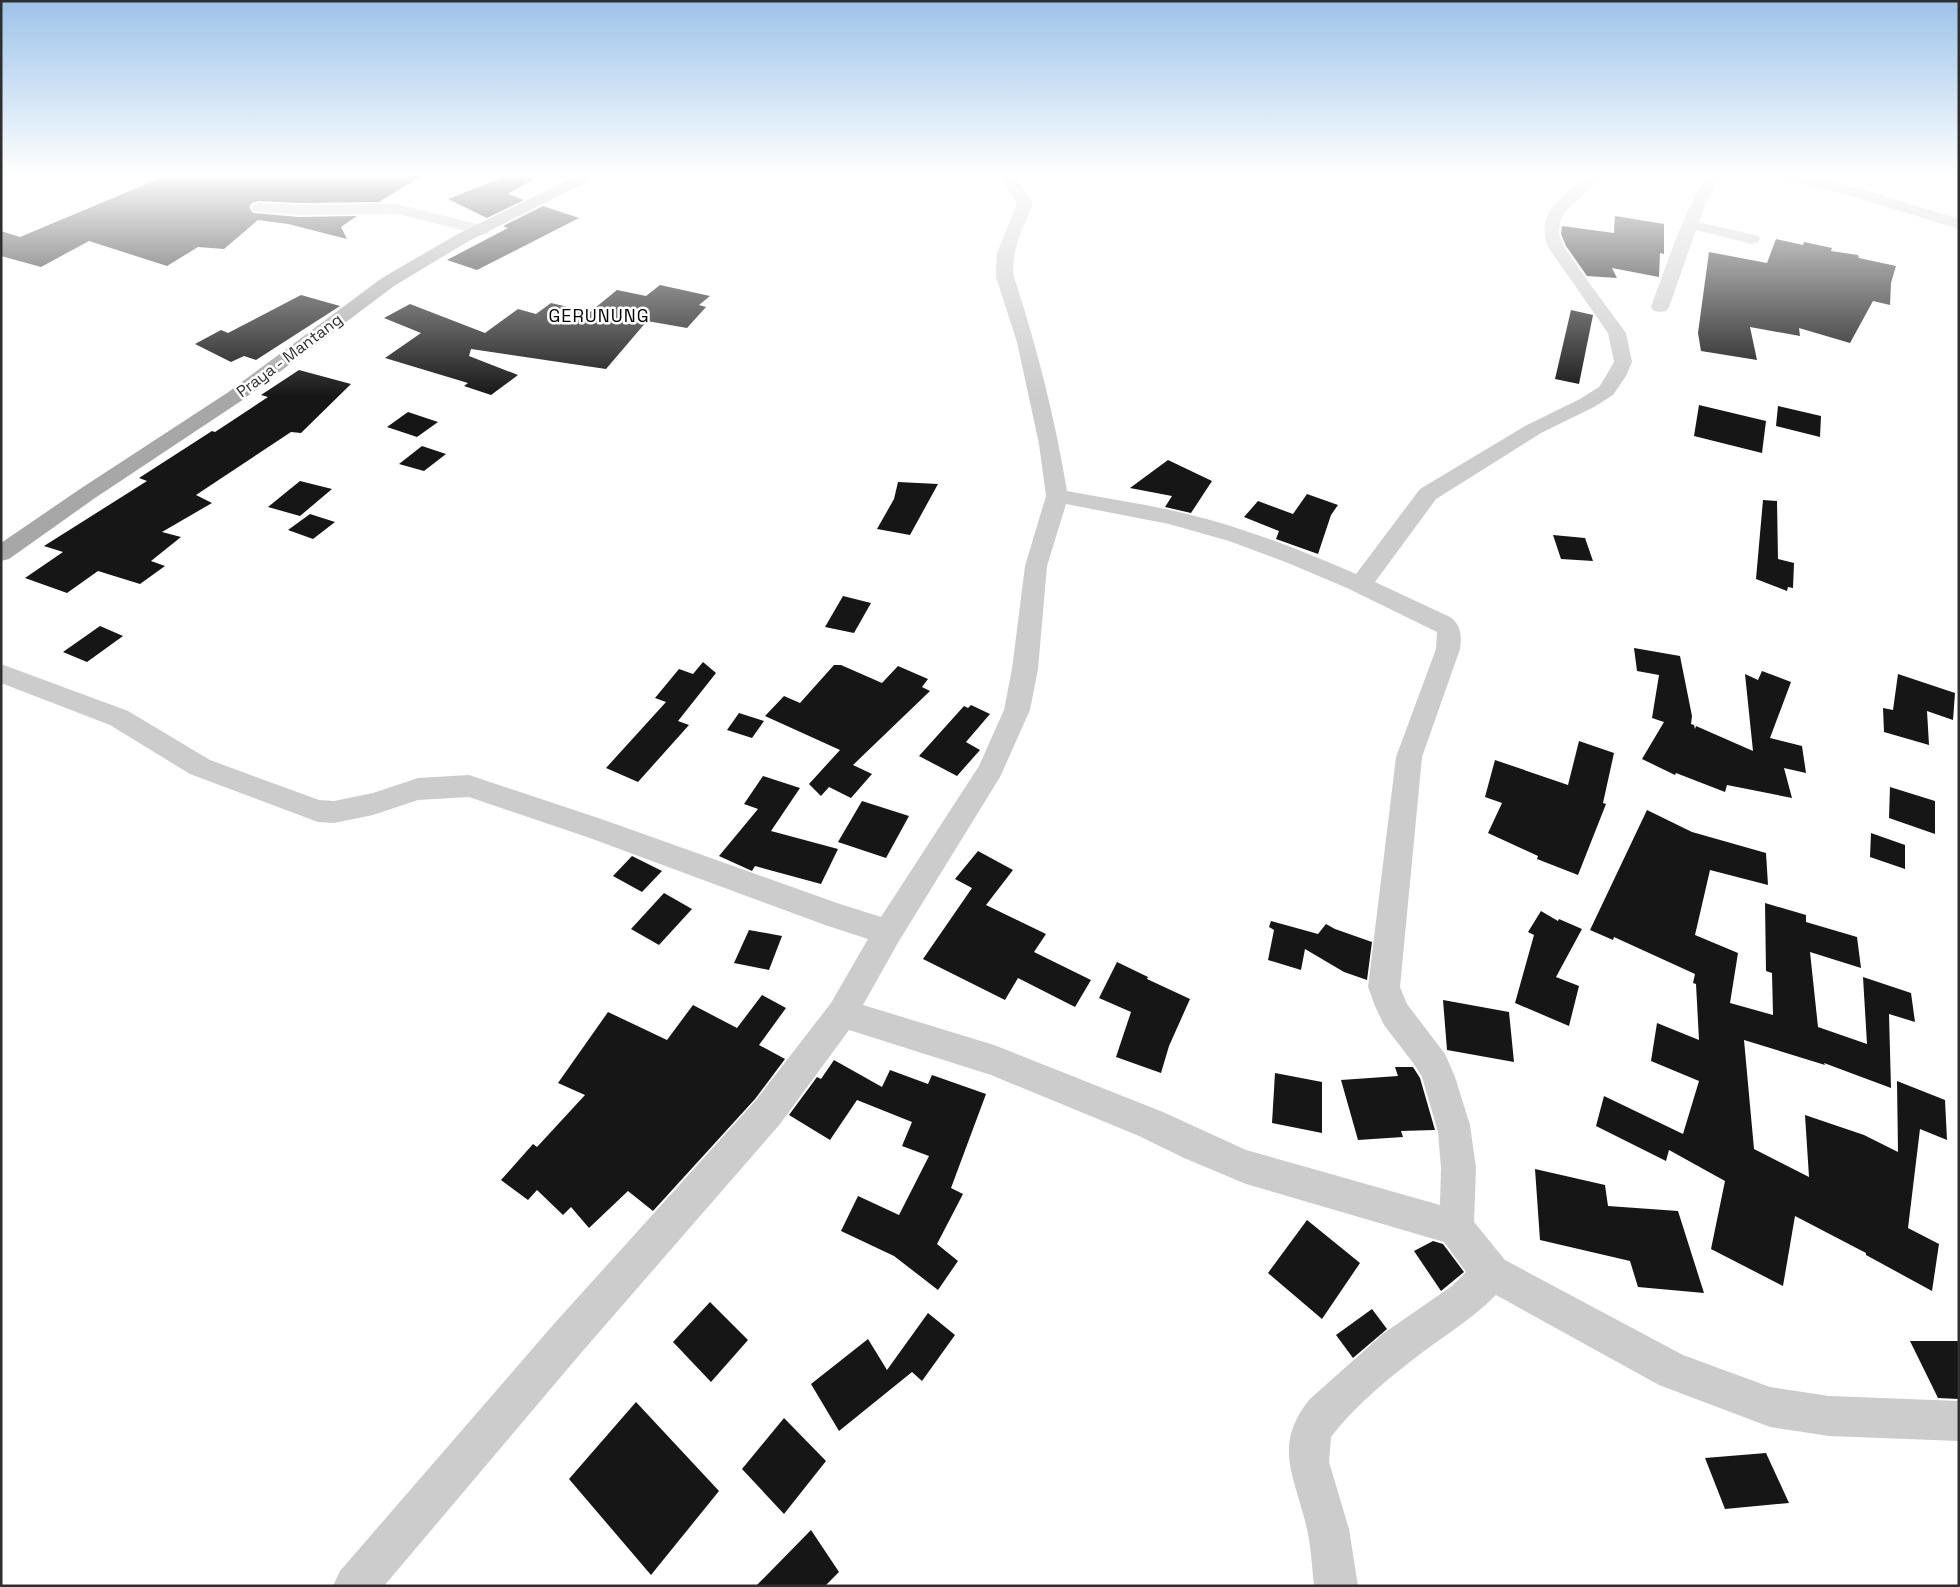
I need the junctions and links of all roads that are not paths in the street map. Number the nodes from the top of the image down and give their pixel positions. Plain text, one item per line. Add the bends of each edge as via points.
1 (447, 249) edge
2 (1007, 249) edge
3 (1557, 249) edge
4 (1680, 249) edge
5 (1660, 307) dead end
6 (1057, 496) junction
7 (3, 552) edge
8 (1361, 584) junction
9 (1, 673) edge
10 (888, 932) junction
11 (842, 1012) junction
12 (1455, 1227) junction
13 (1492, 1273) junction
14 (1959, 1421) edge
15 (355, 1586) edge
16 (1336, 1586) edge

1 - 7 main road, Praya - Mantang via 389,281 264,376
2 - 6 street via 1005,277 1026,342
3 - 8 street via 1617,333 1623,362 1616,376 1606,390 1587,403 1534,429 1428,494
4 - 5 street
6 - 8 street via 1205,526 1289,554
6 - 10 street via 1036,566 1025,669 1017,710 990,770
8 - 12 street via 1441,623 1450,634 1448,649 1410,757 1384,987 1394,1015 1427,1054 1439,1079 1455,1130 1459,1194
9 - 10 street via 119,718 200,767 318,811 334,812 373,804 418,789 469,786
10 - 11 street
11 - 12 street via 994,1060 1246,1166
11 - 15 street via 768,1112
12 - 13 street
13 - 14 street via 1673,1371 1770,1407 1829,1416
13 - 16 street via 1465,1299 1398,1347 1358,1381 1316,1423 1309,1440 1310,1462 1328,1529

